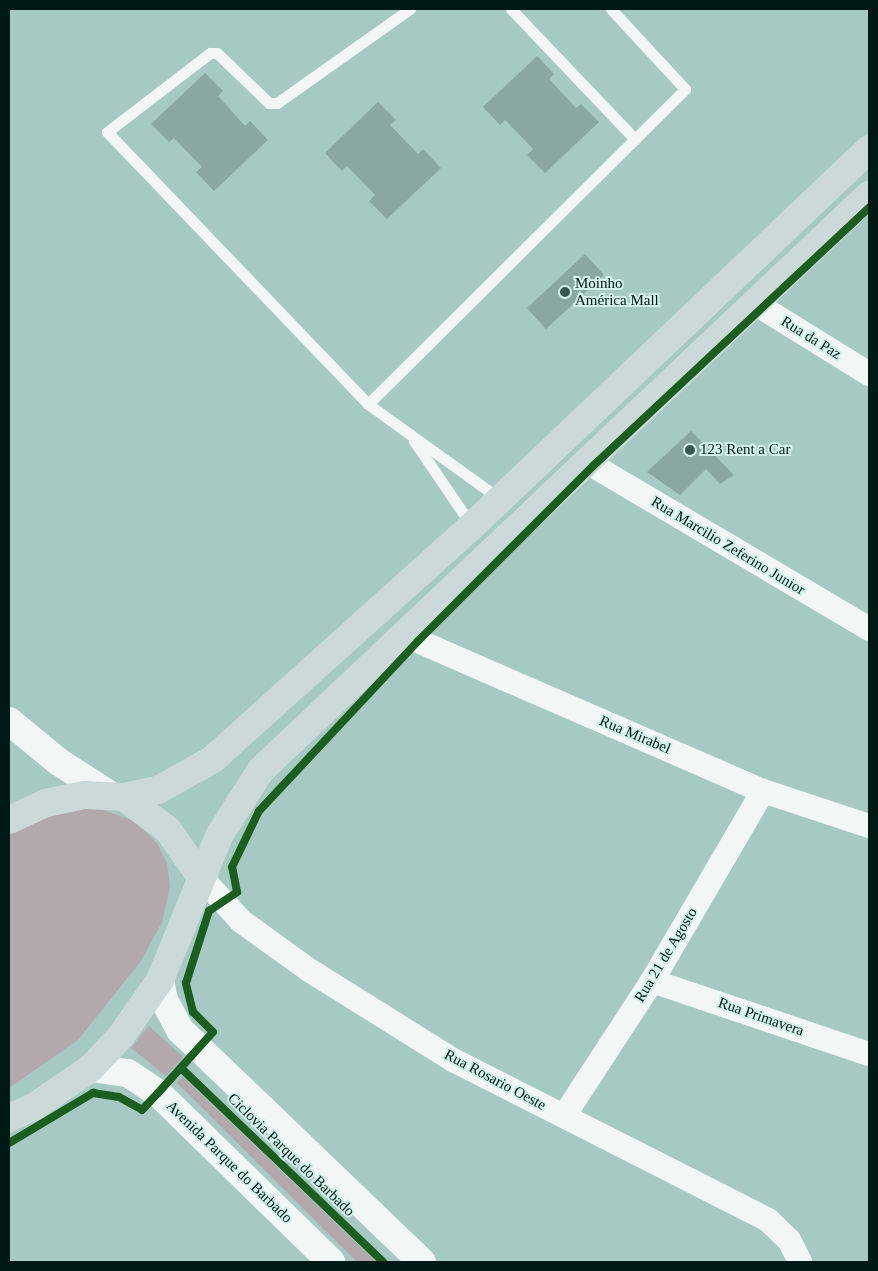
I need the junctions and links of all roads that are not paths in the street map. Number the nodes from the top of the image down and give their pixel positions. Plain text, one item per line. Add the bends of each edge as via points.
1 (410, 9) edge
2 (511, 9) edge
3 (610, 9) edge
4 (636, 139) junction
5 (869, 149) edge
6 (869, 195) edge
7 (753, 302) junction
8 (869, 374) edge
9 (368, 404) junction
10 (410, 435) junction
11 (587, 462) junction
12 (500, 499) junction
13 (472, 526) junction
14 (869, 630) edge
15 (404, 636) junction
16 (9, 721) edge
17 (763, 791) junction
18 (116, 795) junction
19 (9, 820) edge
20 (869, 826) edge
21 (202, 877) junction
22 (160, 980) junction
23 (652, 980) junction
24 (869, 1054) edge
25 (91, 1068) junction
26 (564, 1116) junction
27 (9, 1118) edge
28 (331, 1262) edge
29 (422, 1262) edge
30 (800, 1262) edge

1 - 9 lane via 277,103 269,103 217,53 210,53 107,132
2 - 4 lane
3 - 4 lane via 685,89
4 - 9 lane
5 - 12 main road
6 - 7 main road
7 - 8 street, Rua da Paz
7 - 11 main road
9 - 10 lane
10 - 12 lane
10 - 13 lane
11 - 14 street, Rua Marcilio Zeferino Junior
11 - 15 main road
12 - 13 main road
13 - 18 main road via 212,760 185,779
15 - 17 street, Rua Mirabel
15 - 21 main road via 260,770 237,801
16 - 18 main road via 59,762
17 - 20 street, Rua Mirabel
17 - 23 street, Rua 21 de Agosto
18 - 19 main road via 46,803
18 - 21 main road via 168,830
21 - 22 main road
21 - 26 street, Rua Rosario Oeste via 241,921 309,970 453,1060
22 - 25 main road via 121,1036
22 - 29 main road via 167,1006 180,1030
23 - 24 street, Rua Primavera
23 - 26 street, Rua 21 de Agosto
25 - 27 main road via 34,1107
25 - 28 main road, Avenida Parque do Barbado via 128,1073 158,1093
26 - 30 street, Rua Rosario Oeste via 768,1220 789,1240

